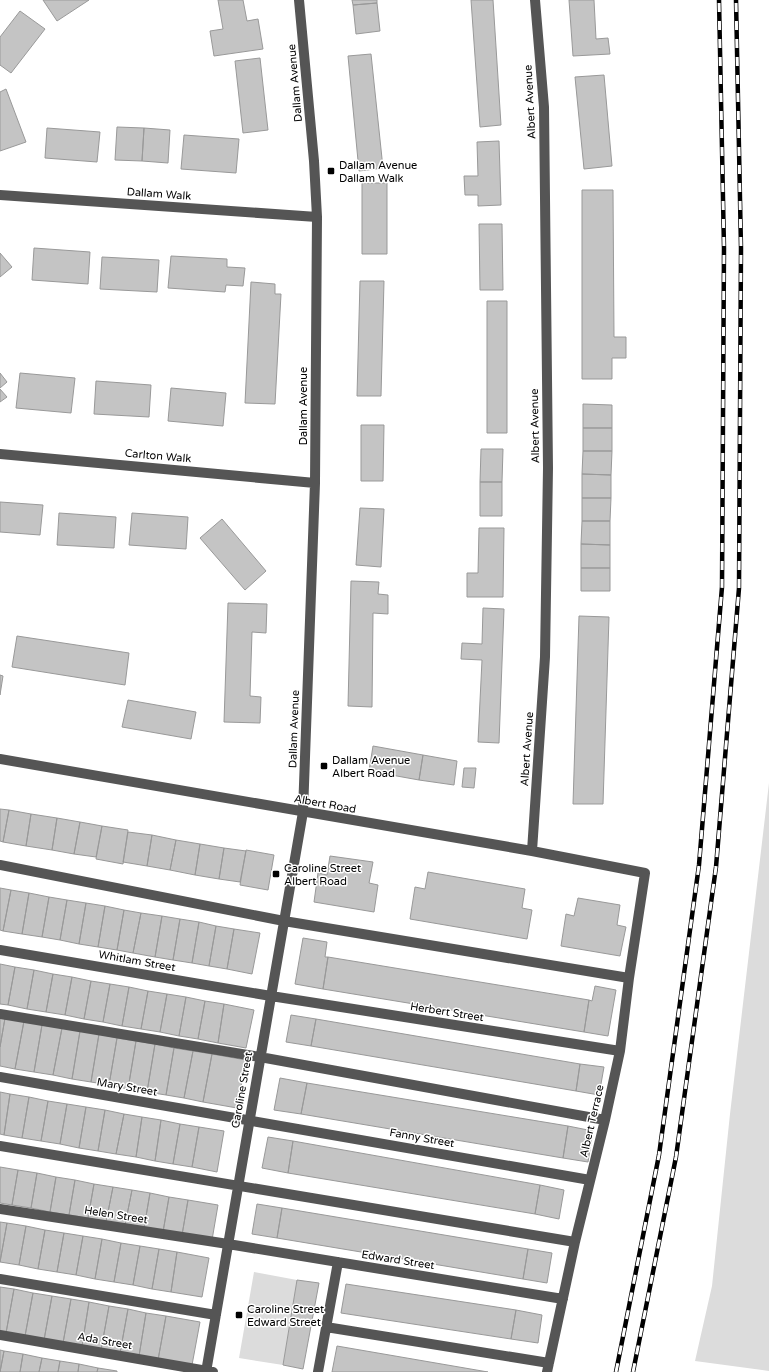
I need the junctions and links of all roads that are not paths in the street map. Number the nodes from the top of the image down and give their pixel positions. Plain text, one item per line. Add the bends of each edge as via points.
1 (299, 0) edge
2 (535, 0) edge
3 (0, 195) edge
4 (317, 217) junction
5 (0, 454) edge
6 (315, 482) junction
7 (0, 759) edge
8 (303, 812) junction
9 (532, 851) junction
10 (0, 865) edge
11 (645, 873) joint
12 (284, 921) junction
13 (0, 950) edge
14 (630, 978) junction
15 (271, 996) junction
16 (0, 1014) edge
17 (620, 1051) junction
18 (260, 1057) junction
19 (0, 1077) edge
20 (606, 1120) junction
21 (249, 1121) junction
22 (0, 1146) edge
23 (590, 1180) junction
24 (238, 1186) junction
25 (0, 1209) edge
26 (575, 1242) junction
27 (228, 1244) junction
28 (338, 1262) junction
29 (0, 1279) edge
30 (564, 1299) junction
31 (216, 1315) junction
32 (326, 1327) junction
33 (0, 1335) edge
34 (548, 1368) edge
35 (208, 1372) edge
36 (318, 1372) edge

1 - 4 street, Dallam Avenue
2 - 9 street, Albert Avenue via 544,107 548,468 545,657
3 - 4 street, Dallam Walk
4 - 6 street, Dallam Avenue
5 - 6 street, Carlton Walk
6 - 8 street, Dallam Avenue
7 - 8 street, Albert Road
8 - 9 street, Albert Road
8 - 12 street, Caroline Street
9 - 11 street, Albert Road
10 - 12 street
11 - 14 street, Albert Terrace
12 - 14 street
12 - 15 street, Caroline Street
13 - 15 street, Whitlam Street
14 - 17 street, Albert Terrace
15 - 17 street, Herbert Street
15 - 18 street, Caroline Street
16 - 18 street
17 - 20 street, Albert Terrace
18 - 20 street
18 - 21 street, Caroline Street
19 - 21 street, Mary Street
20 - 23 street, Albert Terrace
21 - 23 street, Fanny Street
21 - 24 street, Caroline Street
22 - 24 street
23 - 26 street, Albert Terrace
24 - 26 street
24 - 27 street, Caroline Street
25 - 27 street, Helen Street
26 - 30 street, Albert Terrace
27 - 28 street, Edward Street
27 - 31 street, Caroline Street
28 - 30 street, Edward Street
28 - 32 street
29 - 31 street
30 - 34 street, Albert Terrace
31 - 35 street, Caroline Street
32 - 34 street
32 - 36 street
33 - 35 street, Ada Street

